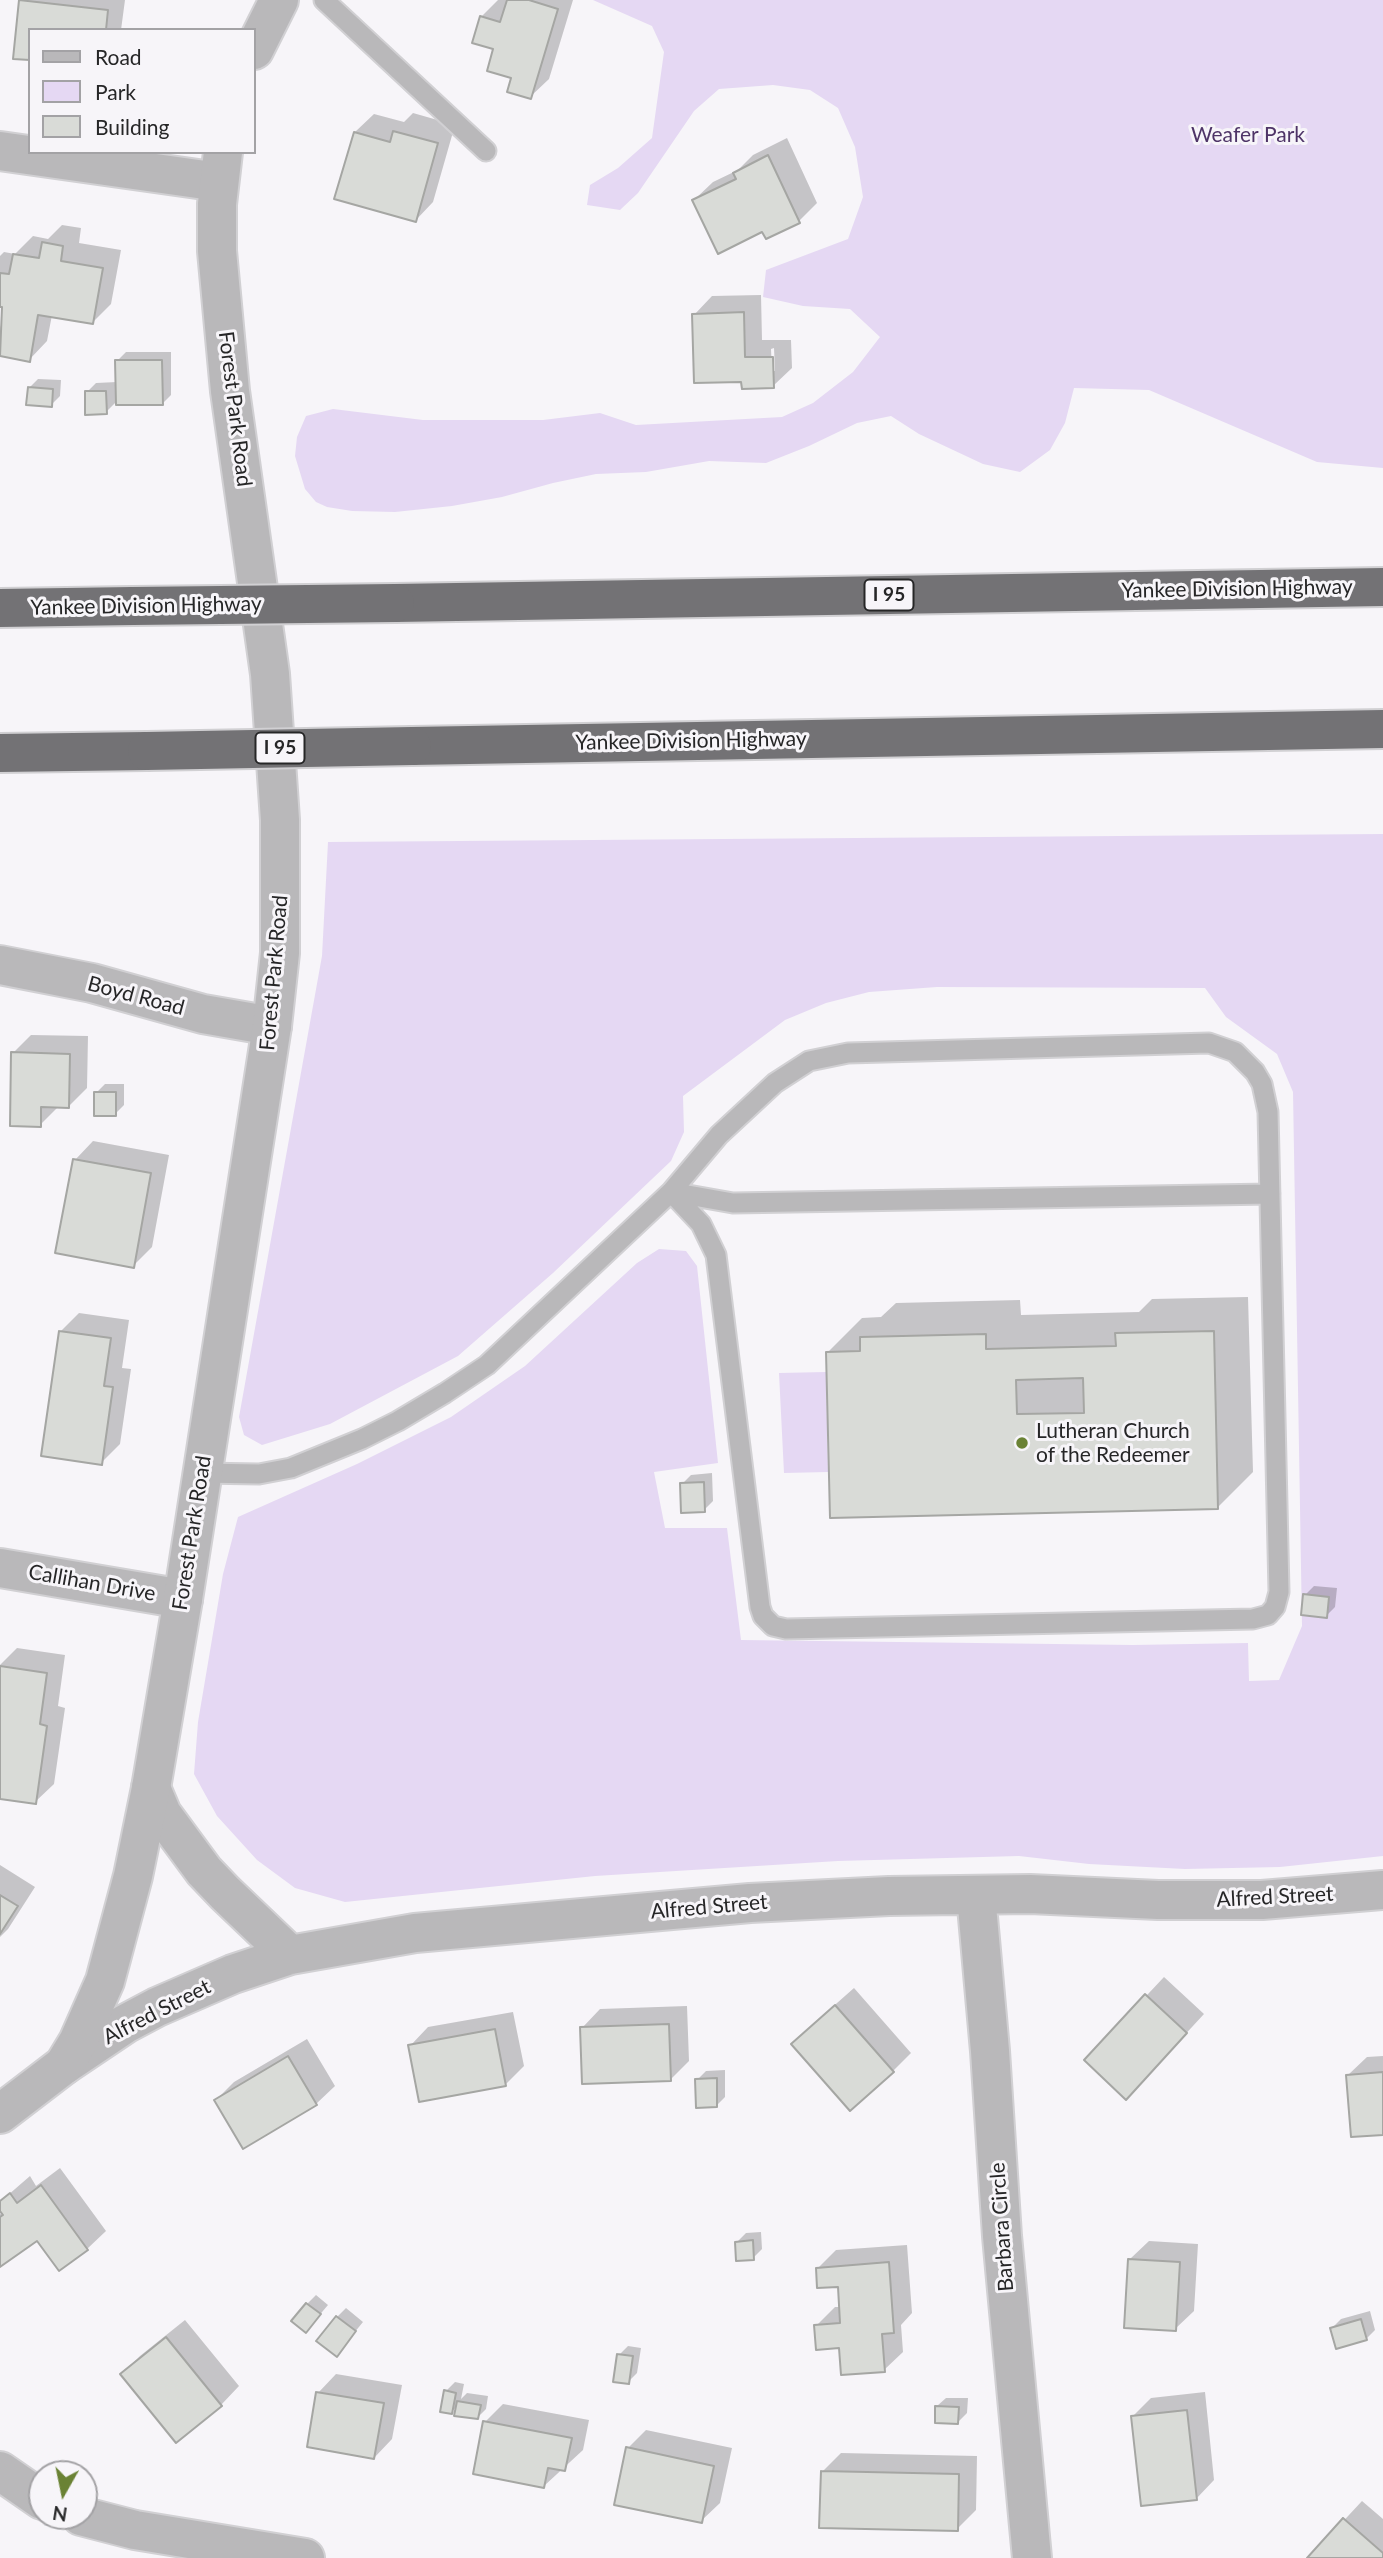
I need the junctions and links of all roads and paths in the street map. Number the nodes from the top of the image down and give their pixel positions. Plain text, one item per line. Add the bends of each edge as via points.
1 (279, 0) edge
2 (324, 0) edge
3 (256, 46) edge
4 (0, 151) edge
5 (486, 151) dead end
6 (28, 153) edge
7 (41, 154) edge
8 (221, 167) edge
9 (1383, 587) edge
10 (0, 608) edge
11 (1383, 729) edge
12 (0, 753) edge
13 (0, 965) edge
14 (272, 1026) junction
15 (671, 1192) junction
16 (1270, 1194) junction
17 (201, 1473) junction
18 (0, 1568) edge
19 (183, 1599) junction
20 (151, 1788) junction
21 (1383, 1890) edge
22 (976, 1895) junction
23 (290, 1955) junction
24 (64, 2065) junction
25 (0, 2114) edge
26 (0, 2471) edge
27 (28, 2490) edge
28 (98, 2520) edge
29 (304, 2558) edge
30 (1032, 2558) edge

1 - 3 street
2 - 5 lane
4 - 6 street
7 - 8 street
8 - 14 street, Forest Park Road via 217,251 225,341 270,674 280,820 280,953
9 - 10 highway, Yankee Division Highway / I 95, bridge
11 - 12 highway, Yankee Division Highway / I 95, bridge
13 - 14 street, Boyd Road
14 - 17 street, Forest Park Road
15 - 16 lane via 733,1203
15 - 16 lane via 719,1135 775,1083 821,1057 1209,1042 1234,1052 1262,1084 1268,1112
15 - 16 lane via 701,1224 716,1255 760,1607 769,1623 782,1629 1254,1619 1268,1615 1279,1592
15 - 17 lane via 487,1365 410,1414 291,1468 259,1474
17 - 19 street, Forest Park Road
18 - 19 street, Callihan Drive
19 - 20 street, Forest Park Road
20 - 23 street via 162,1814 204,1871
20 - 24 street, Forest Park Road via 111,1961 89,2019
21 - 22 street, Alfred Street via 1262,1900
22 - 23 street, Alfred Street via 750,1903 531,1922 415,1933
22 - 30 street, Barbara Circle
23 - 24 street, Alfred Street via 157,2007
24 - 25 street, Forest Park Road
26 - 27 street
28 - 29 street

